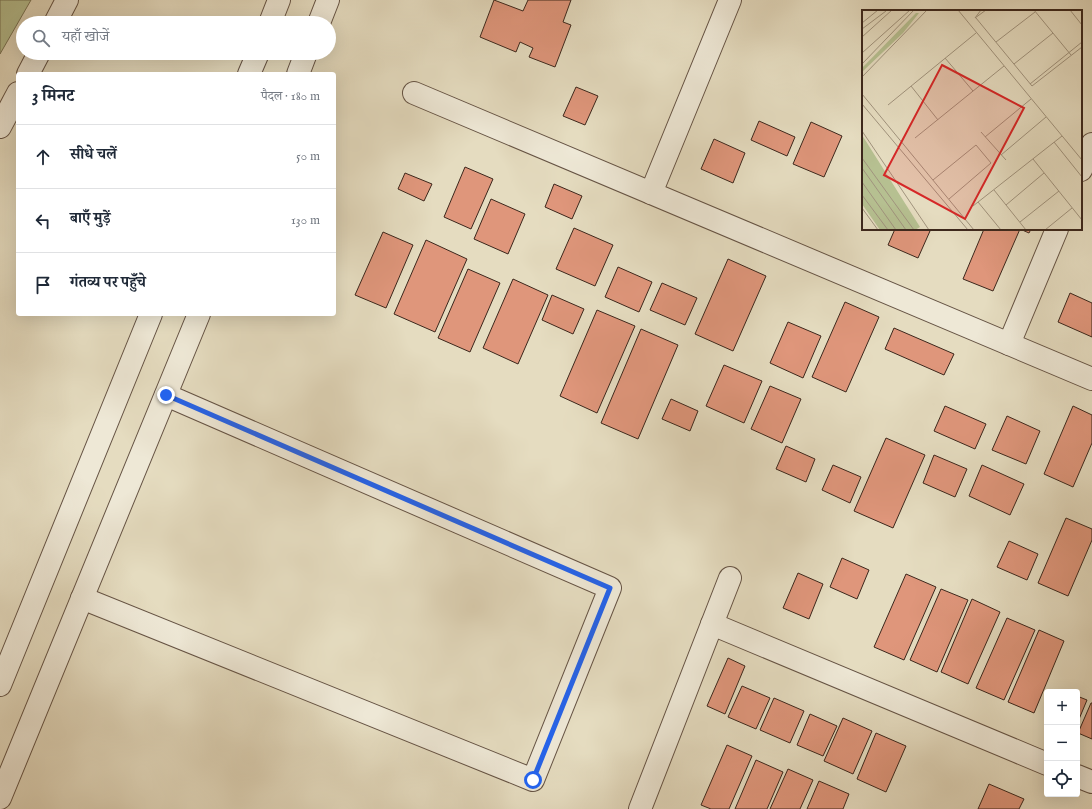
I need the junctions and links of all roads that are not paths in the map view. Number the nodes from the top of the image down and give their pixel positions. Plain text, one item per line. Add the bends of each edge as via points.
1 (67, 0) edge
2 (279, 0) edge
3 (328, 0) edge
4 (730, 0) edge
5 (59, 16) edge
6 (273, 16) edge
7 (322, 16) edge
8 (35, 60) edge
9 (255, 60) edge
10 (303, 60) edge
11 (29, 72) edge
12 (250, 72) edge
13 (299, 72) edge
14 (414, 93) dead end
15 (16, 97) edge
16 (0, 127) edge
17 (1092, 144) edge
18 (1082, 168) edge
19 (650, 193) junction
20 (1056, 230) edge
21 (150, 316) edge
22 (198, 316) edge
23 (1009, 344) junction
24 (1092, 379) edge
25 (166, 395) junction
26 (730, 578) dead end
27 (82, 598) junction
28 (712, 624) junction
29 (0, 685) edge
30 (1044, 763) edge
31 (1080, 777) edge
32 (1092, 782) edge
33 (0, 798) edge
34 (640, 809) edge

1 - 5 street
2 - 6 street
3 - 7 street
4 - 19 street
8 - 11 street
9 - 12 street
10 - 13 street
14 - 19 street
15 - 16 street
17 - 18 street
19 - 23 street
20 - 23 street
21 - 29 street
22 - 25 street
23 - 24 street
25 - 27 street
25 - 27 street via 610,588 533,780
26 - 28 street
27 - 33 street
28 - 30 street
28 - 34 street
31 - 32 street

